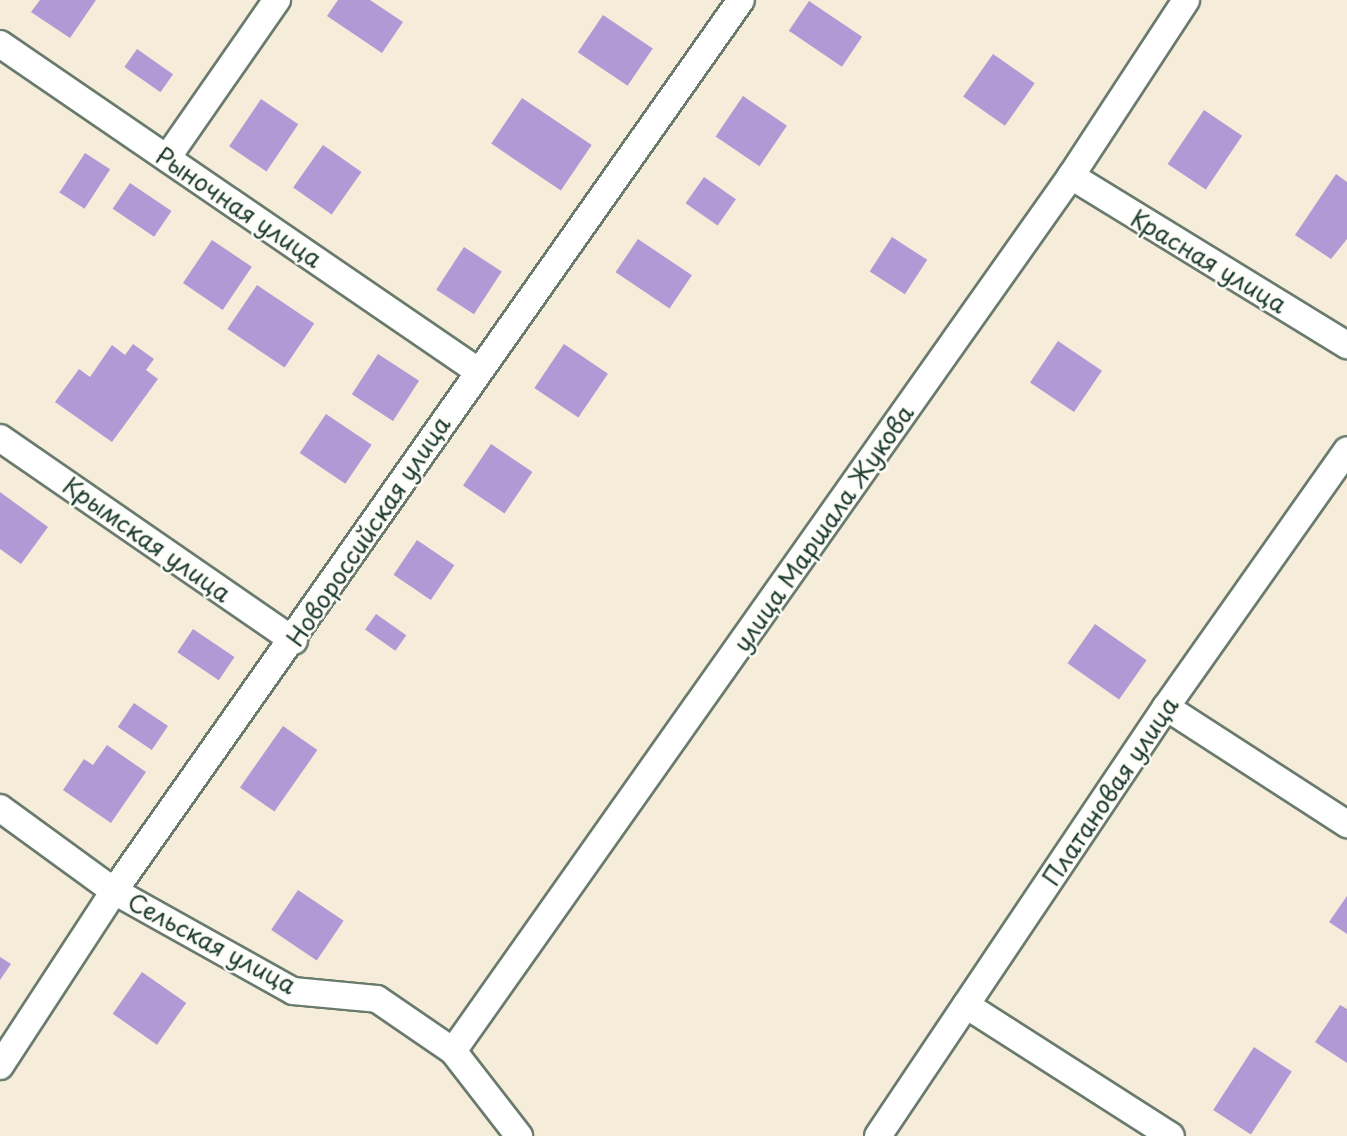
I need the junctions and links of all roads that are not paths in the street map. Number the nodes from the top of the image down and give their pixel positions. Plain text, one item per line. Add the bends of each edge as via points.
1 (277, 0) edge
2 (741, 0) edge
3 (1186, 0) edge
4 (0, 44) edge
5 (167, 158) junction
6 (1071, 176) junction
7 (1347, 345) edge
8 (478, 371) junction
9 (0, 438) edge
10 (1347, 450) edge
11 (294, 640) junction
12 (1166, 707) junction
13 (0, 808) edge
14 (1347, 824) edge
15 (114, 891) junction
16 (966, 1005) junction
17 (453, 1051) junction
18 (0, 1066) edge
19 (519, 1136) edge
20 (878, 1136) edge
21 (1171, 1136) edge

1 - 5 street
2 - 8 street, Новороссийская улица
3 - 6 street, улица Маршала Жукова
4 - 5 street, Рыночная улица
5 - 8 street, Рыночная улица
6 - 7 street, Красная улица
6 - 17 street, улица Маршала Жукова
8 - 11 street, Новороссийская улица
9 - 11 street, Крымская улица
10 - 12 street, Платановая улица
11 - 15 street, Новороссийская улица
12 - 14 street
12 - 16 street, Платановая улица
13 - 15 street, Сельская улица
15 - 17 street, Сельская улица via 293,991 377,999
15 - 18 street, Новороссийская улица
16 - 20 street, Платановая улица
16 - 21 street
17 - 19 street, Сельская улица

